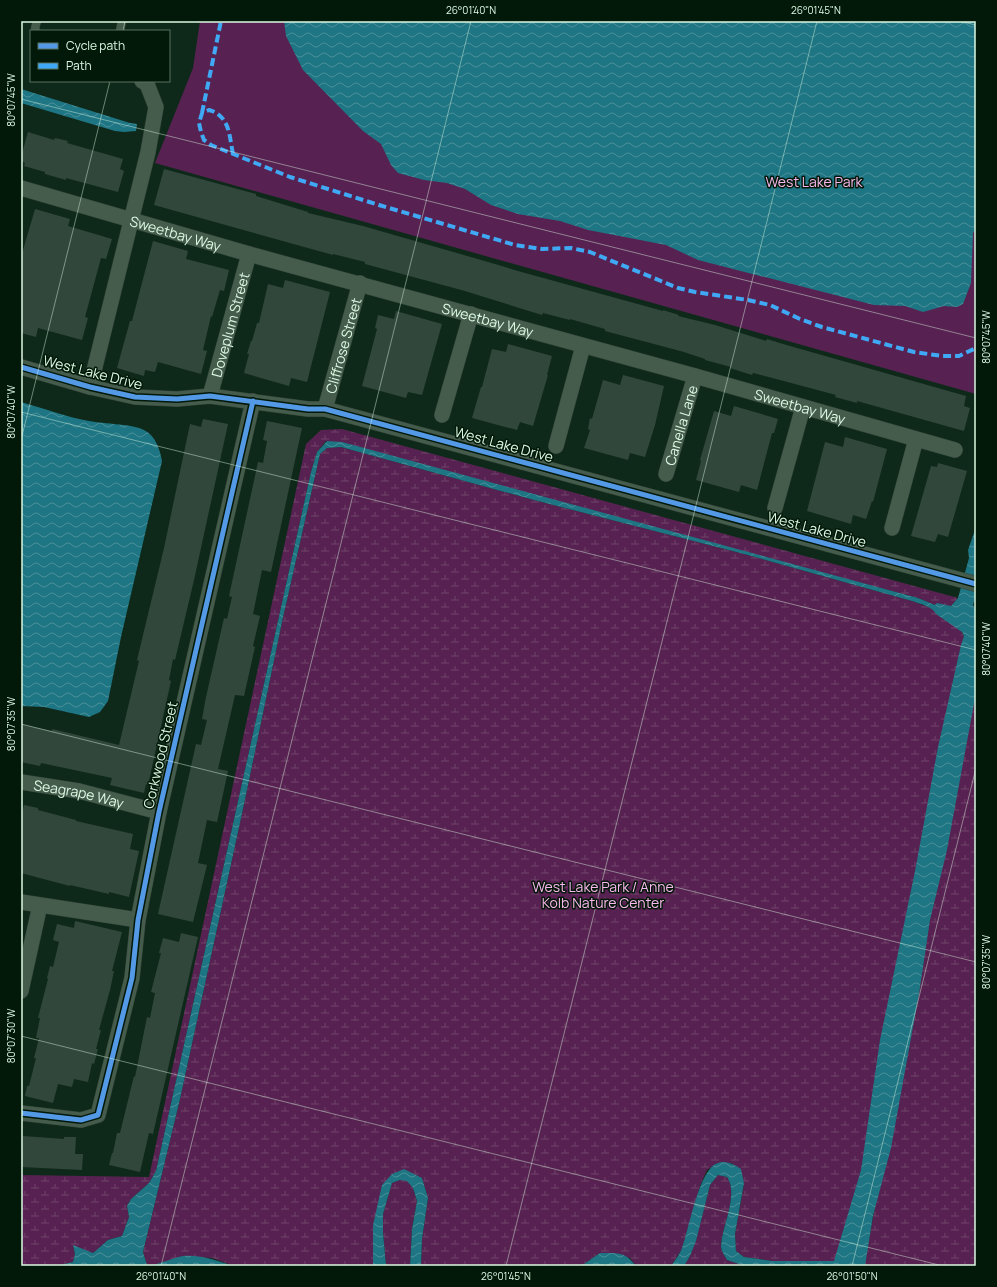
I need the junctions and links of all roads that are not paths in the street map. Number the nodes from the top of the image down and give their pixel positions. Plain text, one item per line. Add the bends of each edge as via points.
1 (144, 82) edge
2 (21, 188) edge
3 (131, 221) junction
4 (249, 254) junction
5 (360, 283) junction
6 (472, 314) junction
7 (583, 346) junction
8 (21, 367) edge
9 (695, 376) junction
10 (90, 387) junction
11 (210, 396) junction
12 (253, 401) junction
13 (803, 407) junction
14 (325, 409) junction
15 (442, 415) dead end
16 (916, 439) junction
17 (556, 446) dead end
18 (955, 450) dead end
19 (666, 474) dead end
20 (775, 508) dead end
21 (892, 528) dead end
22 (976, 584) edge
23 (21, 782) edge
24 (159, 812) junction
25 (21, 902) edge
26 (40, 905) junction
27 (138, 920) junction
28 (21, 991) edge
29 (21, 1113) edge

1 - 3 street via 147,84 156,107
2 - 3 street, Sweetbay Way
3 - 4 street, Sweetbay Way
3 - 10 street
4 - 5 street, Sweetbay Way
4 - 11 street, Doveplum Street
5 - 6 street, Sweetbay Way
5 - 14 street, Cliffrose Street
6 - 7 street, Sweetbay Way
6 - 15 street
7 - 9 street, Sweetbay Way
7 - 17 street
8 - 10 street, West Lake Drive
9 - 13 street, Sweetbay Way
9 - 19 street, Canella Lane
10 - 11 street, West Lake Drive via 135,397 177,399
11 - 12 street, West Lake Drive
12 - 14 street, West Lake Drive via 308,410
12 - 24 street, Corkwood Street
13 - 16 street, Sweetbay Way
13 - 20 street
14 - 22 street, West Lake Drive
16 - 18 street, Sweetbay Way
16 - 21 street
23 - 24 street, Seagrape Way via 79,791
24 - 27 street, Corkwood Street
25 - 26 street
26 - 27 street
26 - 28 street
27 - 29 street, Corkwood Street via 132,978 98,1115 81,1120

